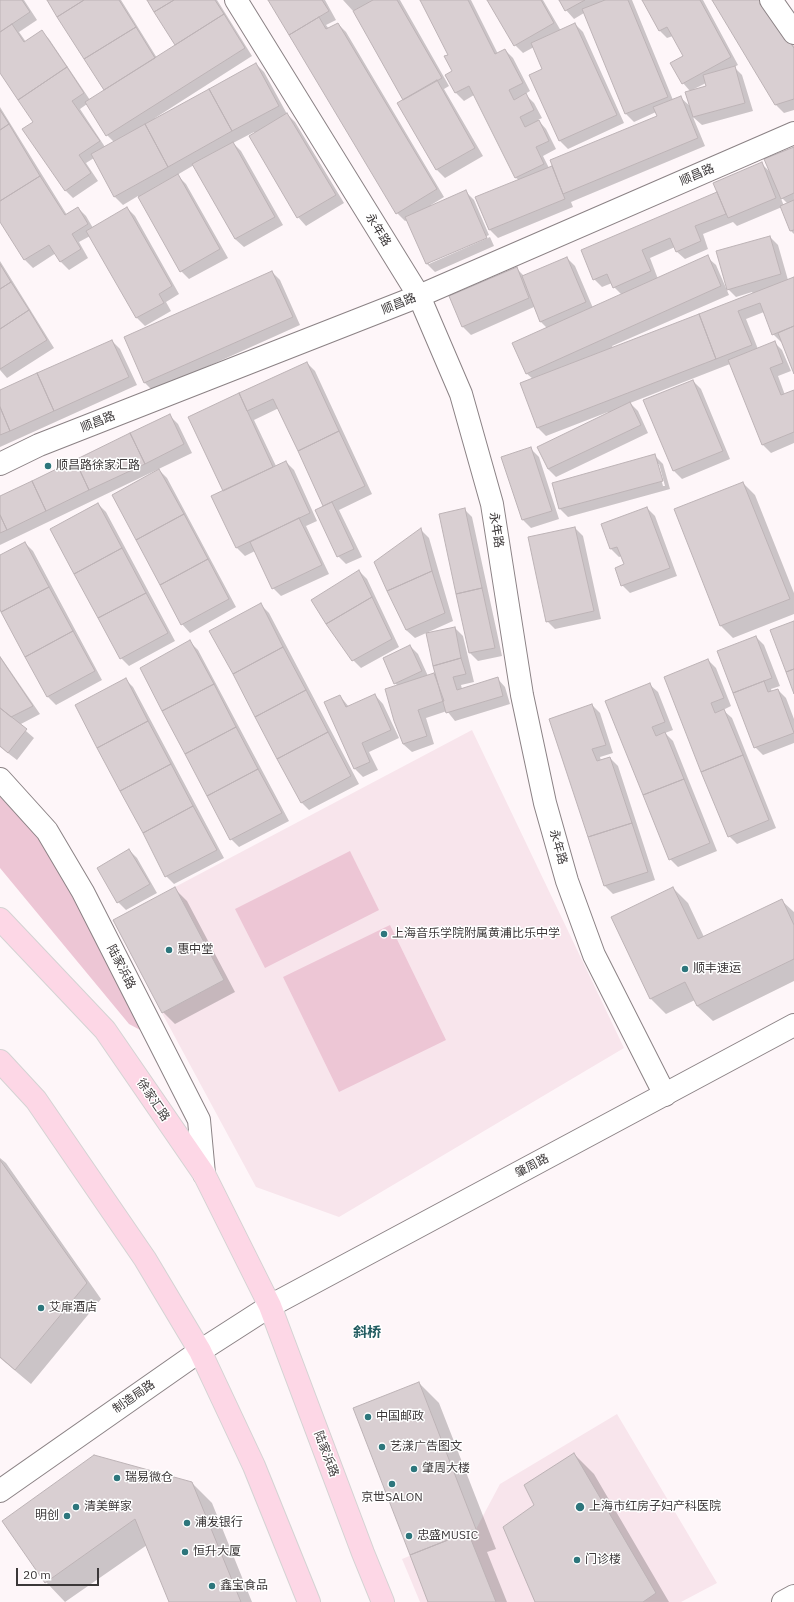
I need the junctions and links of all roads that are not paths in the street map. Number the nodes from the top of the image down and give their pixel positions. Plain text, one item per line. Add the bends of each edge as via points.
1 (236, 0) edge
2 (771, 0) edge
3 (794, 33) edge
4 (794, 133) edge
5 (419, 296) junction
6 (0, 464) edge
7 (0, 779) edge
8 (0, 919) edge
9 (794, 1025) edge
10 (0, 1061) edge
11 (665, 1096) junction
12 (204, 1174) junction
13 (270, 1306) junction
14 (200, 1351) junction
15 (0, 1491) edge
16 (794, 1596) edge
17 (309, 1602) edge
18 (383, 1602) edge
19 (784, 1602) edge

1 - 5 street, 永年路
2 - 3 street
4 - 5 street, 顺昌路
5 - 6 street, 顺昌路 via 39,445
5 - 11 street, 永年路 via 461,394 492,504 522,696 545,803 567,881 594,955
7 - 12 street, 陆家浜路 via 47,831 83,892 198,1120
8 - 12 main road, 徐家汇路 via 106,1030
9 - 11 street, 肇周路
10 - 14 main road via 36,1100 145,1259
11 - 13 street, 肇周路
12 - 13 main road, 徐家汇路
13 - 14 street, 制造局路
13 - 18 main road, 陆家浜路
14 - 15 street, 制造局路
14 - 17 main road via 254,1466
16 - 19 street

